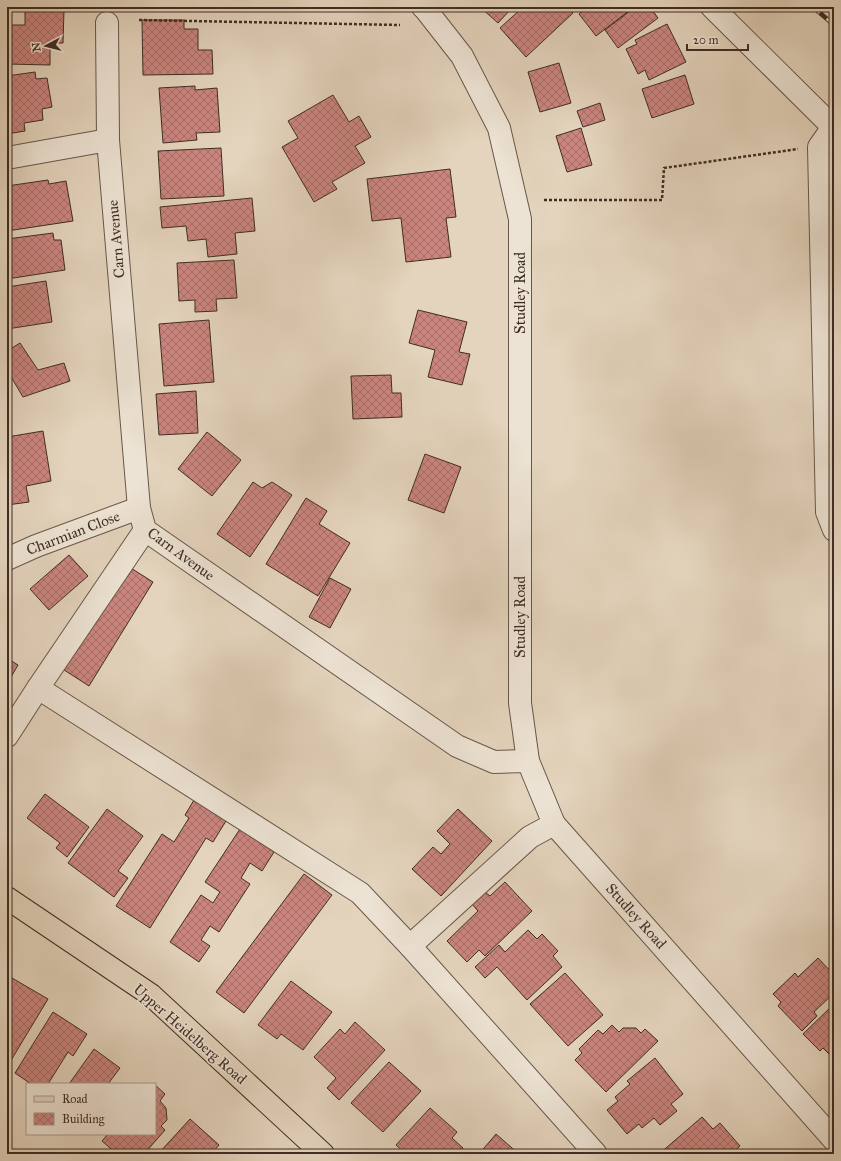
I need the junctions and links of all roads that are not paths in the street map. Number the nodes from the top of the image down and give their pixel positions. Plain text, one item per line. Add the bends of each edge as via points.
1 (423, 7) edge
2 (712, 7) edge
3 (107, 23) dead end
4 (833, 128) edge
5 (108, 140) junction
6 (7, 158) edge
7 (139, 508) junction
8 (145, 530) junction
9 (834, 530) edge
10 (7, 559) edge
11 (38, 688) junction
12 (7, 736) edge
13 (528, 762) junction
14 (554, 824) junction
15 (7, 898) edge
16 (410, 946) junction
17 (834, 1140) edge
18 (323, 1154) edge
19 (596, 1154) edge

1 - 13 street, Studley Road via 462,56 499,128 520,219 520,702
2 - 4 street
3 - 5 street, Carn Avenue
4 - 9 street via 819,147 827,512
5 - 6 street
5 - 7 street, Carn Avenue
7 - 8 street, Carn Avenue
7 - 10 street, Charmian Close
8 - 11 street
8 - 13 street, Carn Avenue via 457,746 494,762
11 - 12 street
11 - 16 street via 360,893
13 - 14 street, Studley Road
14 - 16 street via 530,837
14 - 17 street, Studley Road
15 - 18 main road, Upper Heidelberg Road via 151,996
16 - 19 street

